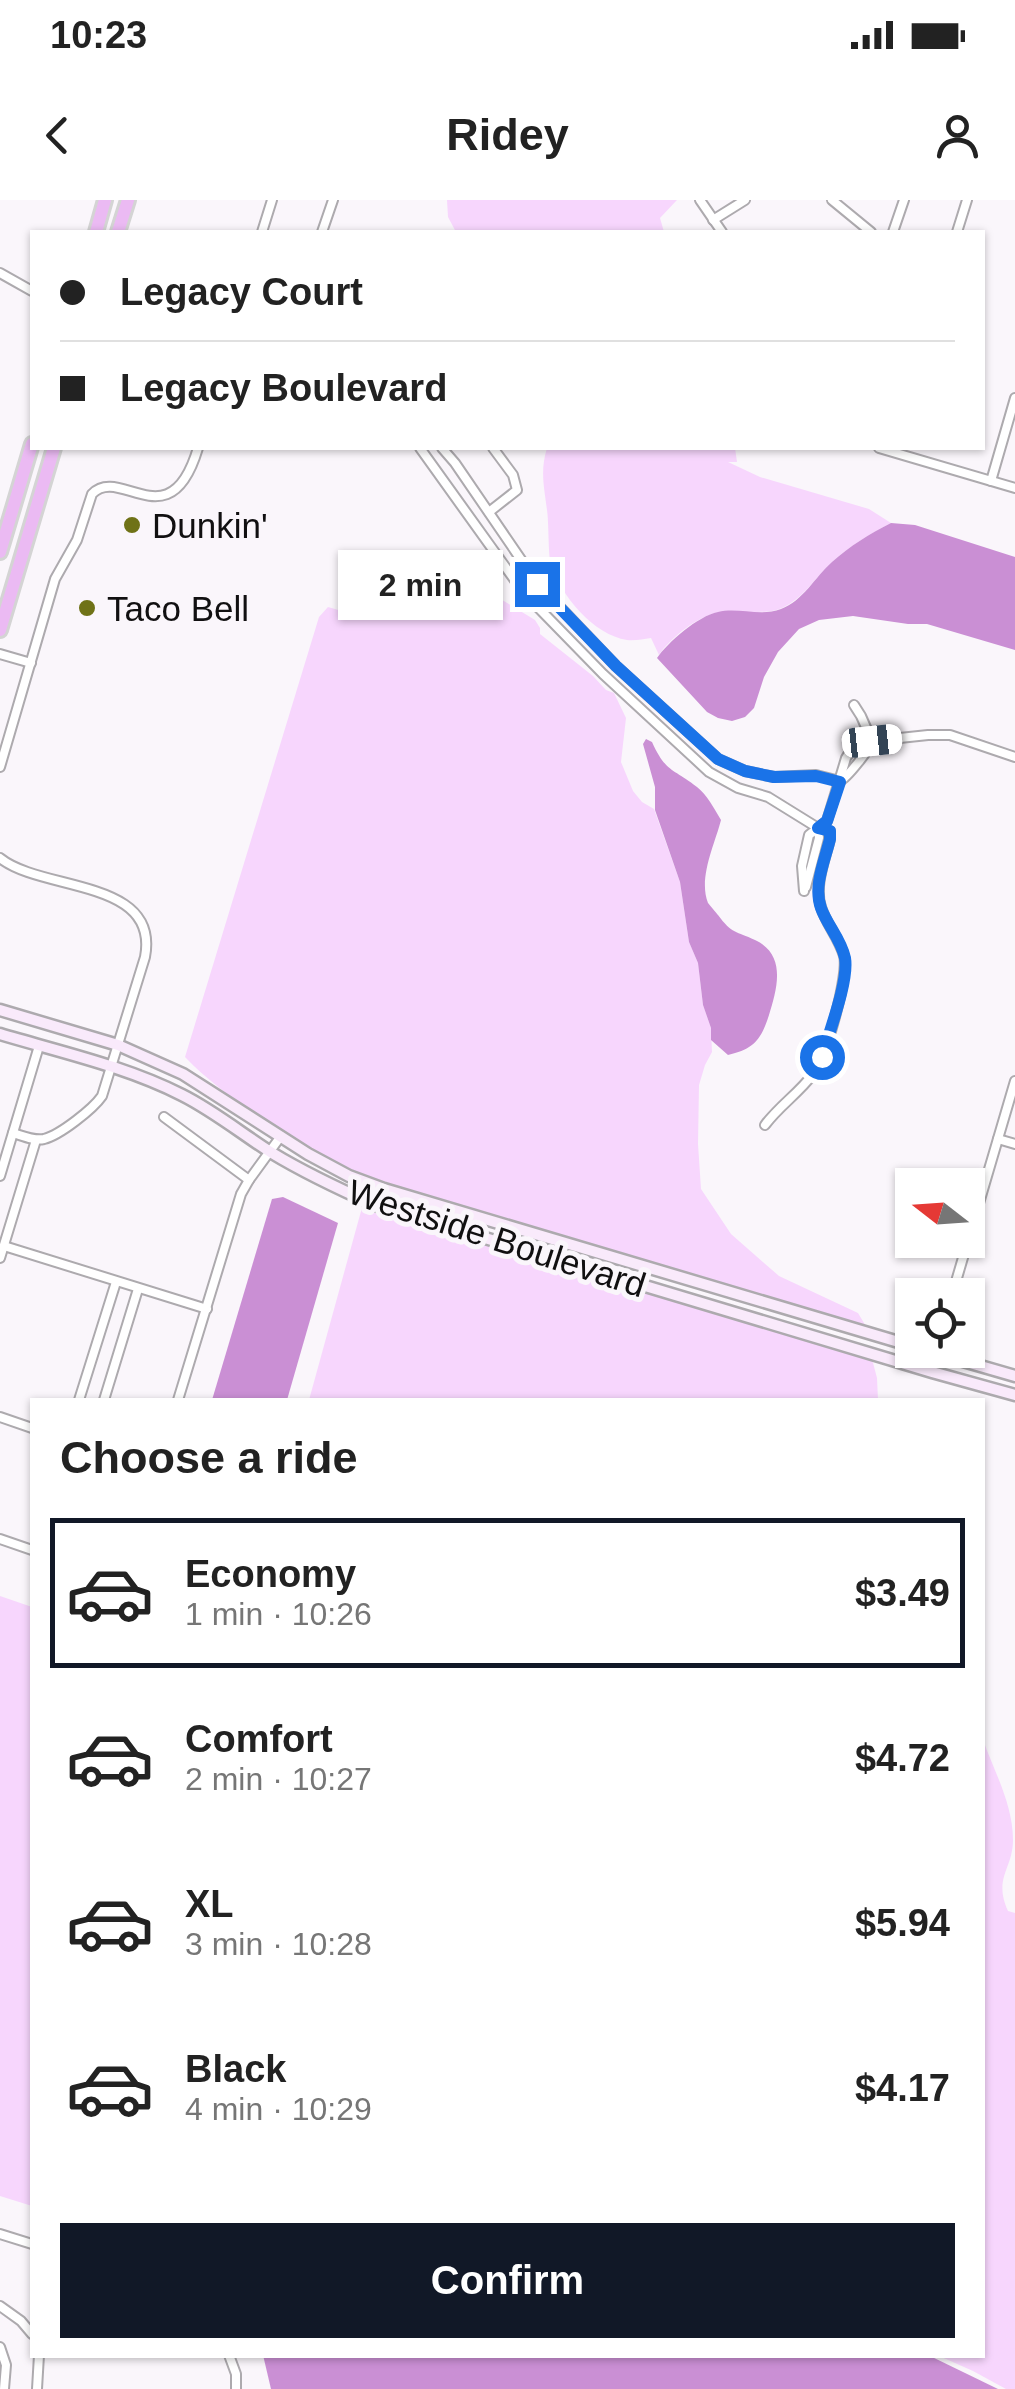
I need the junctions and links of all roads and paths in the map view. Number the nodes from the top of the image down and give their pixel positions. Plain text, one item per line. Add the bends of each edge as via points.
1 (106, 200) edge
2 (128, 200) edge
3 (272, 200) edge
4 (333, 200) edge
5 (700, 200) edge
6 (832, 200) edge
7 (904, 200) edge
8 (966, 200) edge
9 (739, 202) edge
10 (713, 220) junction
11 (97, 230) edge
12 (119, 230) edge
13 (263, 230) edge
14 (323, 230) edge
15 (720, 230) edge
16 (869, 230) edge
17 (894, 230) edge
18 (958, 230) edge
19 (0, 273) edge
20 (30, 291) edge
21 (1015, 398) edge
22 (30, 450) edge
23 (53, 450) edge
24 (197, 450) edge
25 (421, 450) edge
26 (444, 450) edge
27 (495, 450) edge
28 (886, 450) edge
29 (990, 480) junction
30 (1015, 488) edge
31 (489, 512) junction
32 (0, 552) edge
33 (0, 630) edge
34 (0, 654) edge
35 (31, 663) junction
36 (854, 706) dead end
37 (872, 741) junction
38 (1015, 757) edge
39 (0, 767) edge
40 (840, 782) junction
41 (818, 828) junction
42 (0, 858) edge
43 (818, 888) junction
44 (0, 1010) edge
45 (0, 1034) edge
46 (118, 1045) junction
47 (40, 1046) junction
48 (112, 1068) junction
49 (1015, 1081) edge
50 (164, 1117) dead end
51 (766, 1125) dead end
52 (13, 1133) junction
53 (281, 1136) junction
54 (998, 1139) junction
55 (36, 1140) junction
56 (1015, 1144) edge
57 (270, 1152) junction
58 (0, 1176) edge
59 (249, 1180) junction
60 (4, 1246) junction
61 (0, 1258) edge
62 (957, 1278) edge
63 (116, 1282) junction
64 (138, 1288) junction
65 (207, 1309) junction
66 (895, 1341) edge
67 (985, 1367) edge
68 (932, 1368) edge
69 (932, 1372) junction
70 (1015, 1376) edge
71 (1015, 1395) edge
72 (80, 1398) edge
73 (105, 1398) edge
74 (179, 1398) edge
75 (0, 1417) edge
76 (30, 1427) edge
77 (0, 1540) edge
78 (30, 1549) edge
79 (0, 2234) edge
80 (30, 2243) edge
81 (0, 2306) edge
82 (30, 2331) edge
83 (0, 2347) edge
84 (40, 2358) edge
85 (230, 2358) edge
86 (4, 2389) edge
87 (37, 2389) edge
88 (236, 2389) edge

1 - 11 highway
2 - 12 highway
3 - 13 street
4 - 14 street
5 - 10 street
6 - 16 street
7 - 17 street
8 - 18 street
9 - 10 street
10 - 15 street
19 - 20 street
21 - 29 street
22 - 32 highway
23 - 33 highway
24 - 35 street via 188,474 166,494 95,490 56,579
25 - 41 street via 524,593 603,674 709,772 768,796
26 - 31 street
27 - 31 street via 517,490
28 - 29 street
29 - 30 street
31 - 40 street via 537,584 718,759 774,777
34 - 35 street
35 - 39 street
36 - 37 street
37 - 38 street via 950,735
37 - 40 street via 851,750
40 - 41 street via 827,821
41 - 43 street via 830,831
41 - 43 street via 809,834 802,866 804,892
42 - 46 street via 113,898 141,920 147,948
43 - 51 street via 846,960 844,978 818,1066
44 - 46 street, Westside Boulevard
45 - 47 street, Westside Boulevard
46 - 48 street
46 - 53 street, Westside Boulevard via 183,1074
47 - 48 street, Westside Boulevard
47 - 52 street
48 - 55 street via 95,1105
48 - 57 street, Westside Boulevard via 179,1093
49 - 54 street
50 - 59 street
52 - 55 street
52 - 58 street
53 - 57 street
53 - 66 street, Westside Boulevard via 349,1176 384,1188
54 - 56 street
54 - 62 street
55 - 60 street
57 - 59 street
57 - 69 street, Westside Boulevard via 375,1205
59 - 65 street
60 - 61 street
60 - 63 street
63 - 64 street
63 - 72 street
64 - 65 street
64 - 73 street
65 - 74 street
67 - 70 street
68 - 69 street
69 - 71 street, Westside Boulevard
75 - 76 street
77 - 78 street
79 - 80 street
81 - 82 street
83 - 86 street
84 - 87 street
85 - 88 street

